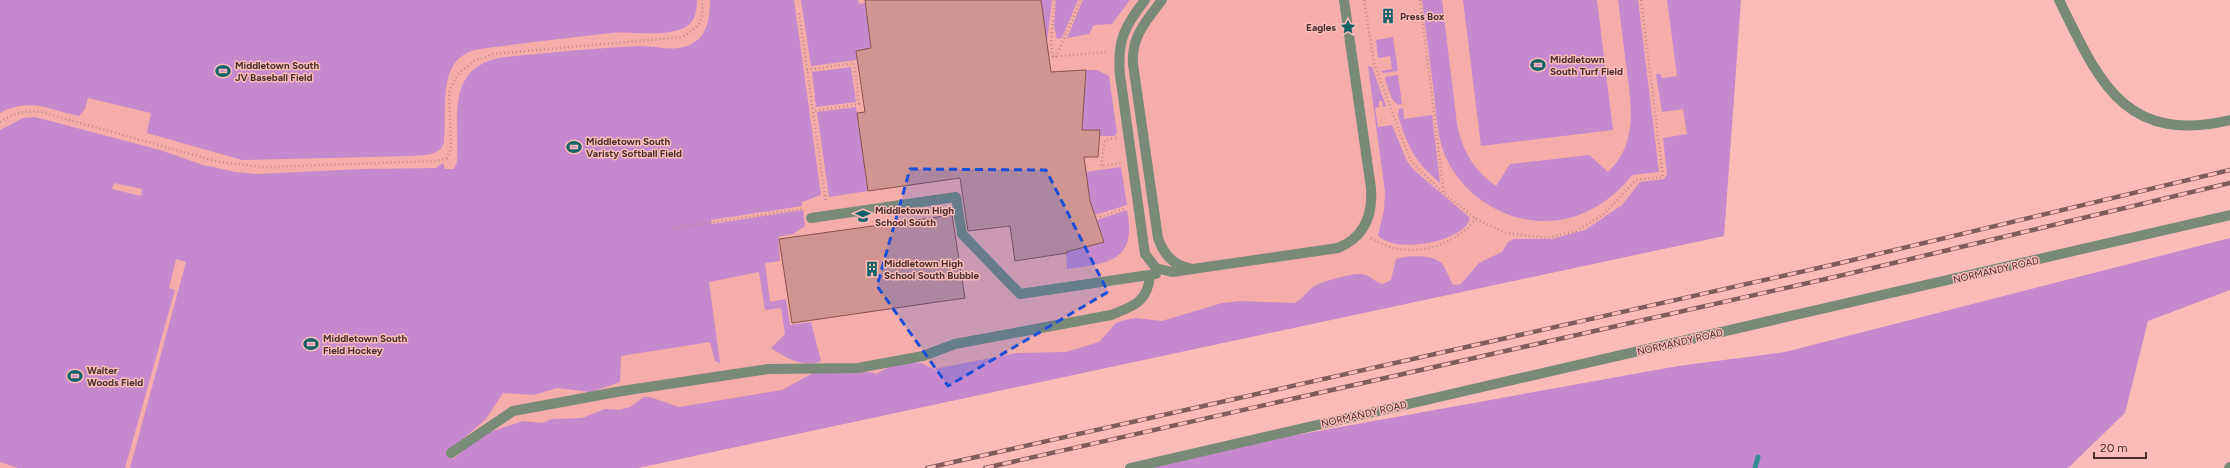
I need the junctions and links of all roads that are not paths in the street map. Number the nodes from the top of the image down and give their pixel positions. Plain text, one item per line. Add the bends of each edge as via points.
1 (1144, 0) edge
2 (1162, 0) edge
3 (1344, 0) edge
4 (2059, 0) edge
5 (2230, 120) edge
6 (2230, 215) edge
7 (811, 218) dead end
8 (1194, 269) junction
9 (1172, 272) junction
10 (1150, 275) junction
11 (451, 453) dead end
12 (1130, 468) edge

1 - 9 street via 1129,21 1121,39 1120,75 1144,248 1152,265 1160,271
2 - 8 street via 1136,37 1132,50 1133,64 1158,238 1163,251 1173,263
3 - 8 street via 1372,188 1370,216 1361,232 1346,245 1333,249
4 - 5 street via 2094,70 2113,94 2126,104 2146,116 2172,125 2197,126
6 - 12 street, NORMANDY ROAD
7 - 10 street via 956,197 962,234 1020,294
8 - 9 street
9 - 10 street
10 - 11 street via 1149,289 1141,299 1111,315 955,344 923,356 858,368 768,369 622,391 513,411

